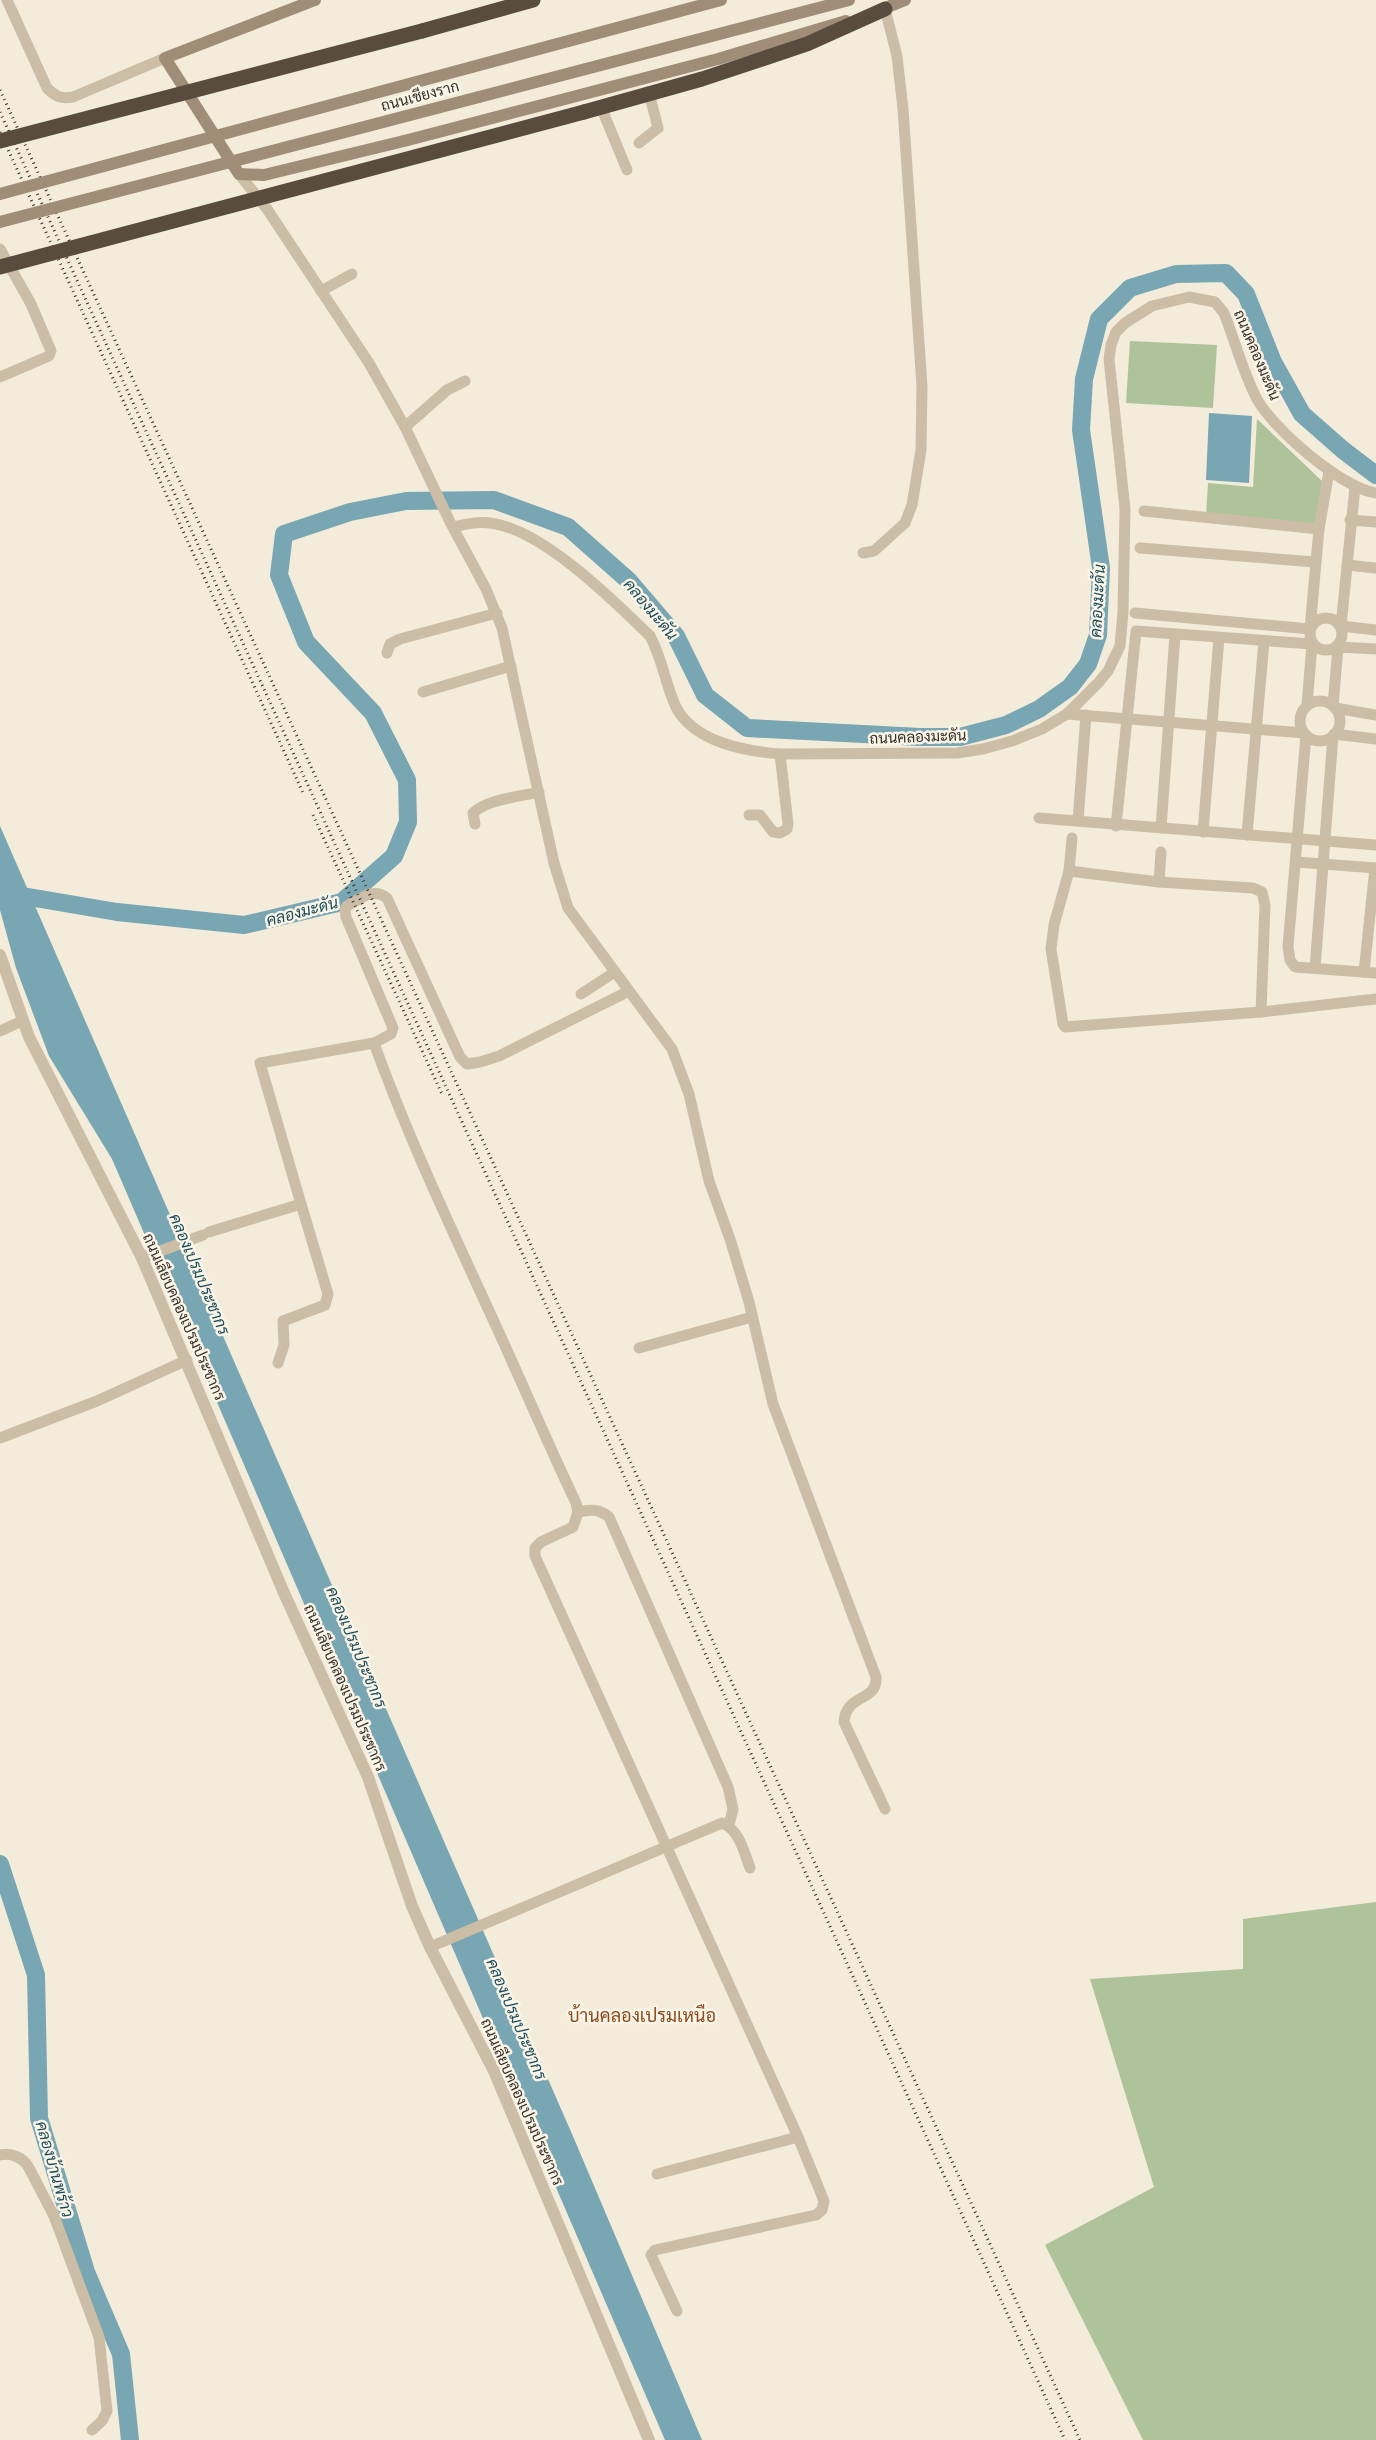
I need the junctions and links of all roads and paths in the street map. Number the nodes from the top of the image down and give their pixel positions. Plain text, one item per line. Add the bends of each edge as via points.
1 (7, 0) edge
2 (315, 0) edge
3 (533, 0) edge
4 (721, 0) edge
5 (849, 0) edge
6 (905, 0) edge
7 (885, 9) junction
8 (164, 58) junction
9 (650, 93) junction
10 (601, 107) junction
11 (0, 141) edge
12 (639, 143) dead end
13 (628, 170) dead end
14 (239, 174) junction
15 (0, 194) edge
16 (0, 222) edge
17 (0, 248) edge
18 (0, 267) edge
19 (352, 274) dead end
20 (321, 291) junction
21 (0, 376) edge
22 (465, 381) dead end
23 (405, 427) junction
24 (1329, 471) junction
25 (1355, 487) junction
26 (1376, 493) edge
27 (1144, 511) dead end
28 (1350, 520) junction
29 (1376, 522) edge
30 (451, 525) junction
31 (1319, 529) junction
32 (1140, 548) dead end
33 (863, 553) dead end
34 (1315, 562) junction
35 (1346, 565) junction
36 (1376, 568) edge
37 (497, 613) junction
38 (1135, 613) dead end
39 (1341, 626) junction
40 (1310, 629) junction
41 (1376, 630) edge
42 (1175, 636) junction
43 (1218, 638) junction
44 (1264, 641) junction
45 (1312, 644) junction
46 (1338, 646) junction
47 (1376, 650) edge
48 (387, 653) dead end
49 (511, 666) junction
50 (423, 692) dead end
51 (1307, 705) junction
52 (1334, 707) junction
53 (1067, 714) junction
54 (1086, 715) junction
55 (1376, 715) edge
56 (1126, 718) junction
57 (1169, 722) junction
58 (1211, 726) junction
59 (1257, 730) junction
60 (1305, 734) junction
61 (1334, 735) junction
62 (1376, 740) edge
63 (780, 754) junction
64 (539, 792) junction
65 (749, 815) dead end
66 (1039, 818) dead end
67 (1078, 821) junction
68 (475, 824) dead end
69 (1116, 826) junction
70 (1161, 828) junction
71 (1203, 832) junction
72 (1247, 835) junction
73 (1072, 838) dead end
74 (1297, 838) junction
75 (1325, 841) junction
76 (1376, 845) edge
77 (1161, 852) dead end
78 (1296, 862) junction
79 (1323, 863) junction
80 (1376, 868) edge
81 (1069, 871) junction
82 (1159, 882) junction
83 (0, 955) edge
84 (1315, 968) junction
85 (615, 972) junction
86 (1364, 972) junction
87 (1376, 973) edge
88 (629, 991) junction
89 (582, 994) dead end
90 (1376, 999) edge
91 (1261, 1012) junction
92 (22, 1021) junction
93 (0, 1031) edge
94 (374, 1043) junction
95 (301, 1204) junction
96 (147, 1256) junction
97 (752, 1317) junction
98 (639, 1348) dead end
99 (187, 1360) junction
100 (278, 1362) dead end
101 (0, 1438) edge
102 (578, 1512) junction
103 (885, 1809) dead end
104 (729, 1825) junction
105 (667, 1847) junction
106 (750, 1868) dead end
107 (436, 1945) junction
108 (798, 2137) junction
109 (0, 2155) edge
110 (657, 2174) dead end
111 (677, 2312) dead end
112 (92, 2430) dead end
113 (649, 2440) edge

1 - 8 street via 47,88 63,99
2 - 8 main road
3 - 11 highway, bridge
4 - 15 main road, ถนนเชียงราก, bridge
5 - 16 main road, ถนนเชียงราก, bridge
6 - 7 main road
7 - 9 highway via 807,44
7 - 14 main road via 718,59 408,140 264,175
7 - 33 street via 897,56 903,100 922,386 921,450 912,506 905,524 874,551
8 - 14 main road
9 - 10 highway
9 - 12 street via 658,128
10 - 13 street
10 - 18 highway, bridge
14 - 20 street via 267,209
17 - 21 street via 31,304 51,351 49,356
19 - 20 street
20 - 23 street via 369,363
22 - 23 street via 447,390
23 - 30 street
24 - 25 street, ถนนคลองมะดัน
24 - 31 street
24 - 53 street, ถนนคลองมะดัน via 1267,414 1257,399 1224,313 1215,302 1189,297 1175,300 1152,306 1125,323 1116,332 1109,359 1125,509 1120,646 1108,671
25 - 26 street, ถนนคลองมะดัน
25 - 28 street
27 - 31 street
28 - 29 street
28 - 35 street
30 - 37 street
30 - 63 street, ถนนคลองมะดัน via 492,523 542,543 650,636 659,651 676,707 685,721 698,731 750,752
31 - 34 street
32 - 34 street
34 - 40 street
35 - 36 street
35 - 39 street
37 - 48 street via 400,639 390,644
37 - 49 street
38 - 40 street
39 - 40 street via 1336,621 1319,620
39 - 41 street
39 - 46 street via 1343,634
40 - 45 street
42 - 43 street
42 - 56 street via 1136,632
42 - 57 street
43 - 44 street
43 - 58 street
44 - 45 street
44 - 59 street
45 - 46 street via 1328,650
45 - 51 street
46 - 47 street
46 - 52 street
49 - 50 street
49 - 64 street
51 - 52 street via 1319,701
51 - 60 street via 1300,717
52 - 55 street
52 - 61 street via 1339,724
53 - 54 street
53 - 63 street, ถนนคลองมะดัน via 1012,741 957,753
54 - 56 street
54 - 67 street
56 - 57 street
56 - 69 street
57 - 58 street
57 - 70 street
58 - 59 street
58 - 71 street
59 - 60 street
59 - 72 street
60 - 61 street via 1319,741
60 - 74 street
61 - 62 street
61 - 75 street
63 - 65 street via 787,828 780,833 773,832 760,815
64 - 68 street via 476,810 473,813
64 - 85 street via 554,863 568,908
66 - 67 street
67 - 69 street
69 - 70 street
70 - 71 street
71 - 72 street
72 - 74 street
73 - 81 street
74 - 75 street
74 - 78 street
75 - 76 street
75 - 79 street
77 - 82 street
78 - 79 street
78 - 84 street via 1288,947 1290,960 1296,966
79 - 80 street
79 - 84 street
80 - 86 street
81 - 82 street
81 - 91 street via 1051,949 1065,1027
82 - 91 street via 1253,888 1262,892 1266,905
83 - 92 street, ถนนเลียบคลองเปรมประชากร
84 - 86 street
85 - 88 street
85 - 89 street
86 - 87 street
88 - 94 street via 499,1056 467,1064 460,1057 387,898 375,892 345,910 393,1028 387,1037
88 - 97 street via 672,1049 681,1068 709,1181 730,1239
90 - 91 street
92 - 93 street
92 - 96 street, ถนนเลียบคลองเปรมประชากร
94 - 95 street via 260,1063
94 - 102 street via 417,1154
95 - 96 street
95 - 100 street via 328,1294 327,1302 282,1321 284,1345
96 - 99 street, ถนนเลียบคลองเปรมประชากร
97 - 98 street
97 - 103 street via 772,1404 876,1677 877,1685 873,1691 846,1710 844,1722
99 - 101 street via 97,1401
99 - 107 street, ถนนเลียบคลองเปรมประชากร via 284,1593 368,1777 412,1906
102 - 104 street via 593,1509 610,1517 728,1787 733,1809
102 - 105 street via 573,1527 541,1542 535,1548 535,1556
104 - 105 street via 713,1826
104 - 106 street
105 - 107 street
105 - 108 street
107 - 113 street, ถนนเลียบคลองเปรมประชากร via 494,2071
108 - 110 street
108 - 111 street via 824,2201 822,2210 816,2215 656,2250 651,2255
109 - 112 street via 13,2154 27,2163 54,2216 99,2337 107,2411

